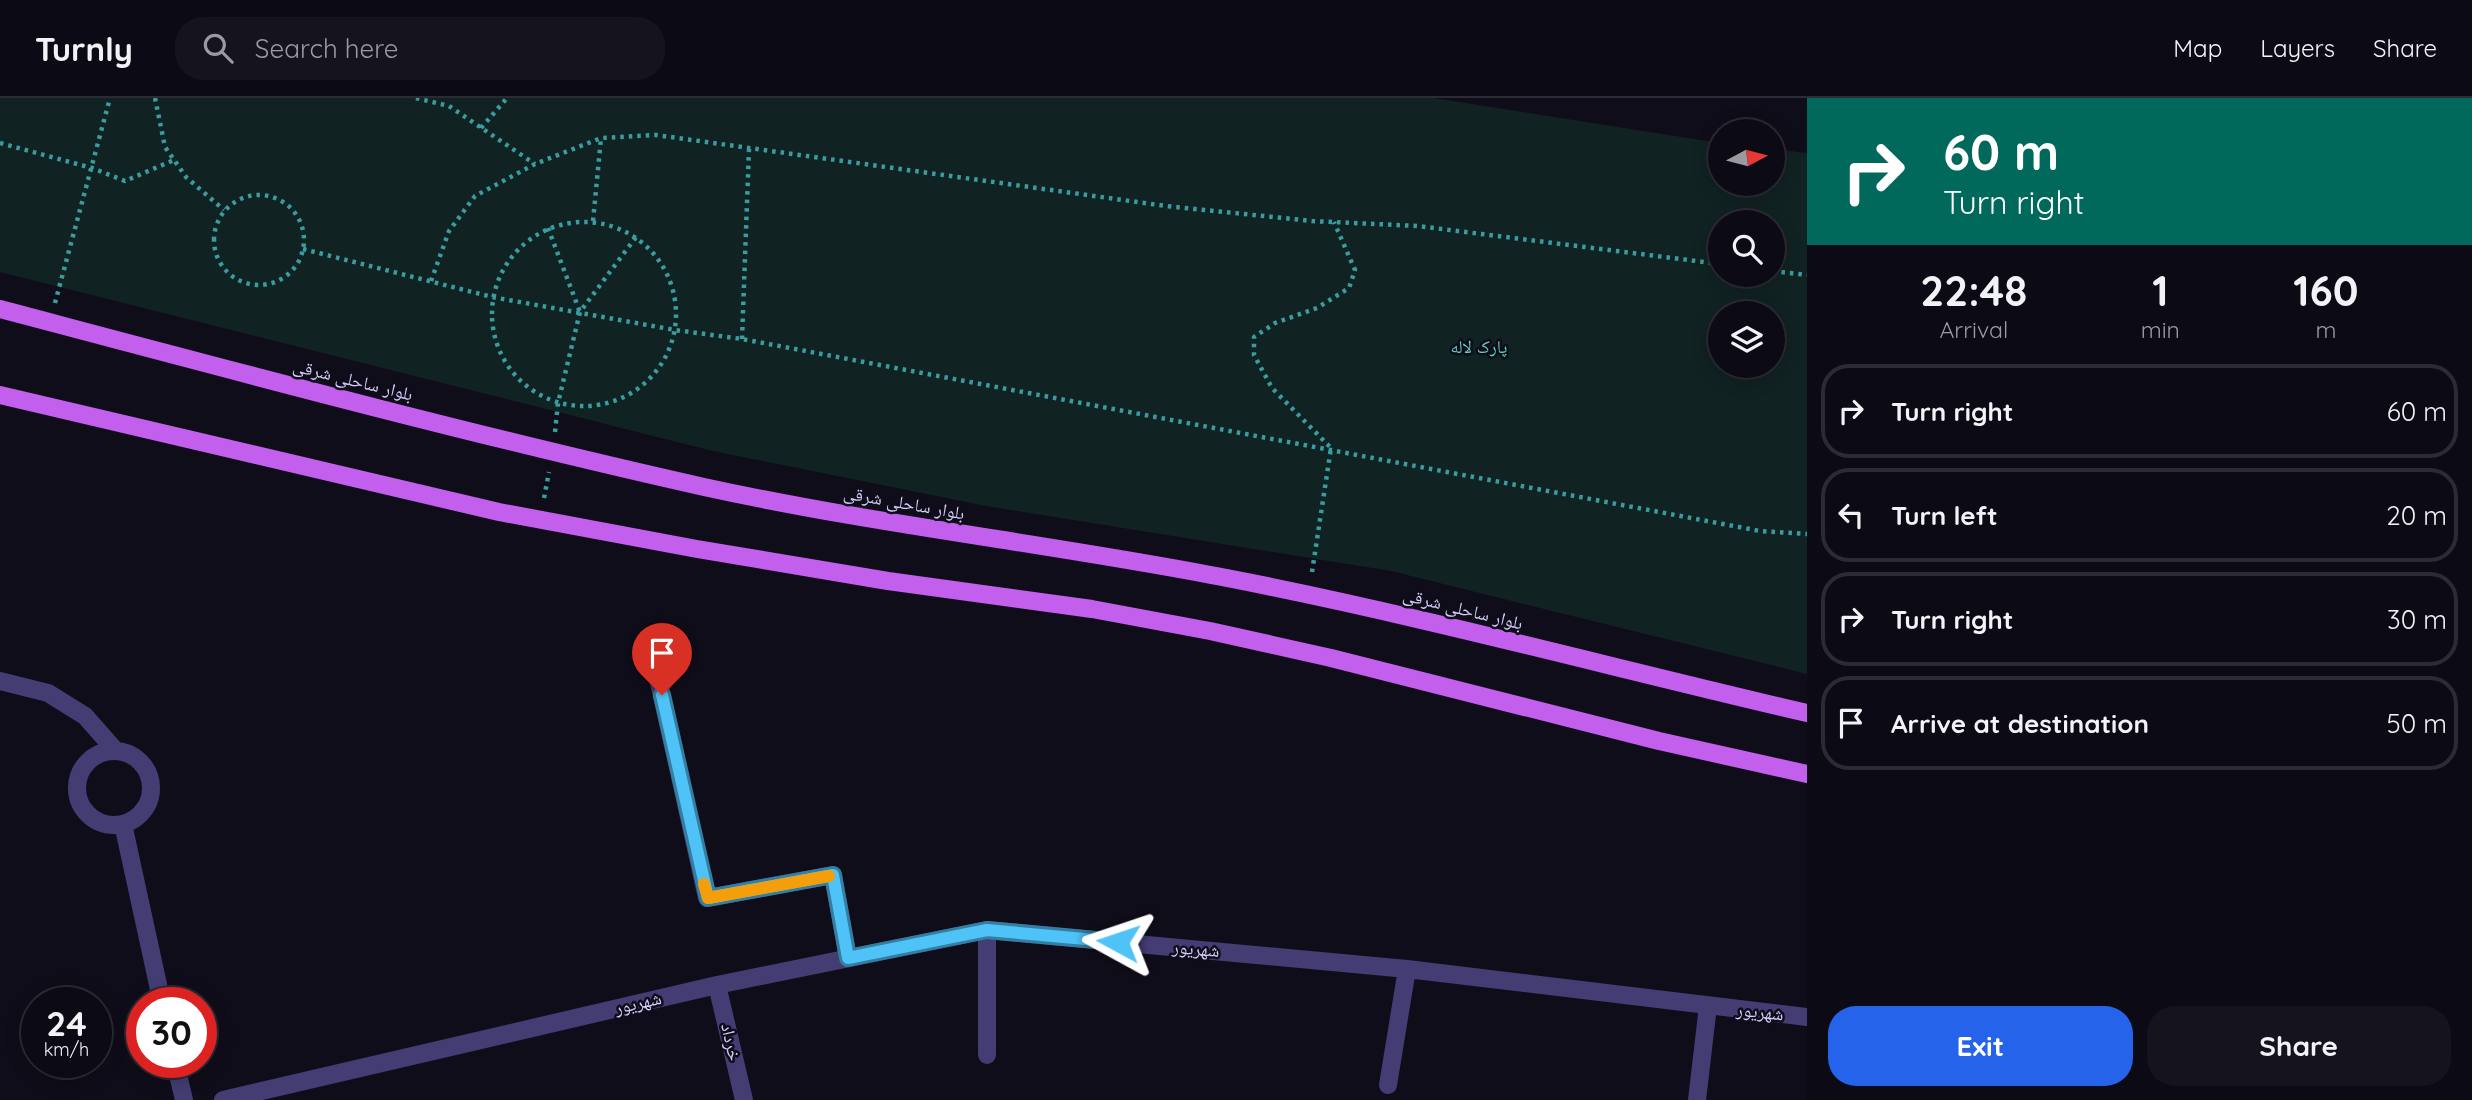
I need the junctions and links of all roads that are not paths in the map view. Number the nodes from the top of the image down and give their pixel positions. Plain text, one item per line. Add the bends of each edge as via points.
1 (0, 309) edge
2 (0, 395) edge
3 (656, 670) dead end
4 (0, 681) edge
5 (1807, 712) edge
6 (115, 750) junction
7 (1807, 774) edge
8 (123, 824) junction
9 (987, 930) junction
10 (848, 958) junction
11 (1407, 969) junction
12 (717, 985) junction
13 (159, 987) edge
14 (1707, 1006) junction
15 (1807, 1017) edge
16 (987, 1055) dead end
17 (179, 1078) edge
18 (1388, 1085) dead end
19 (298, 1091) edge
20 (184, 1100) edge
21 (223, 1100) edge
22 (744, 1100) edge
23 (1697, 1100) edge

1 - 5 main road, بلوار ساحلی شرقی via 708,488 1308,594
2 - 7 main road via 540,520 1210,631
3 - 10 street via 708,898 833,875
4 - 6 street via 48,693 85,716
6 - 8 street via 137,758 150,778 143,812
6 - 8 street via 90,758 77,779 76,792 87,815 98,822
8 - 13 street
9 - 10 street, شهریور
9 - 11 street, شهریور
9 - 16 street
10 - 12 street, شهریور
11 - 14 street, شهریور
11 - 18 street
12 - 19 street, شهریور
12 - 22 street, خرداد
14 - 15 street, شهریور
14 - 23 street
17 - 20 street
19 - 21 street, شهریور

